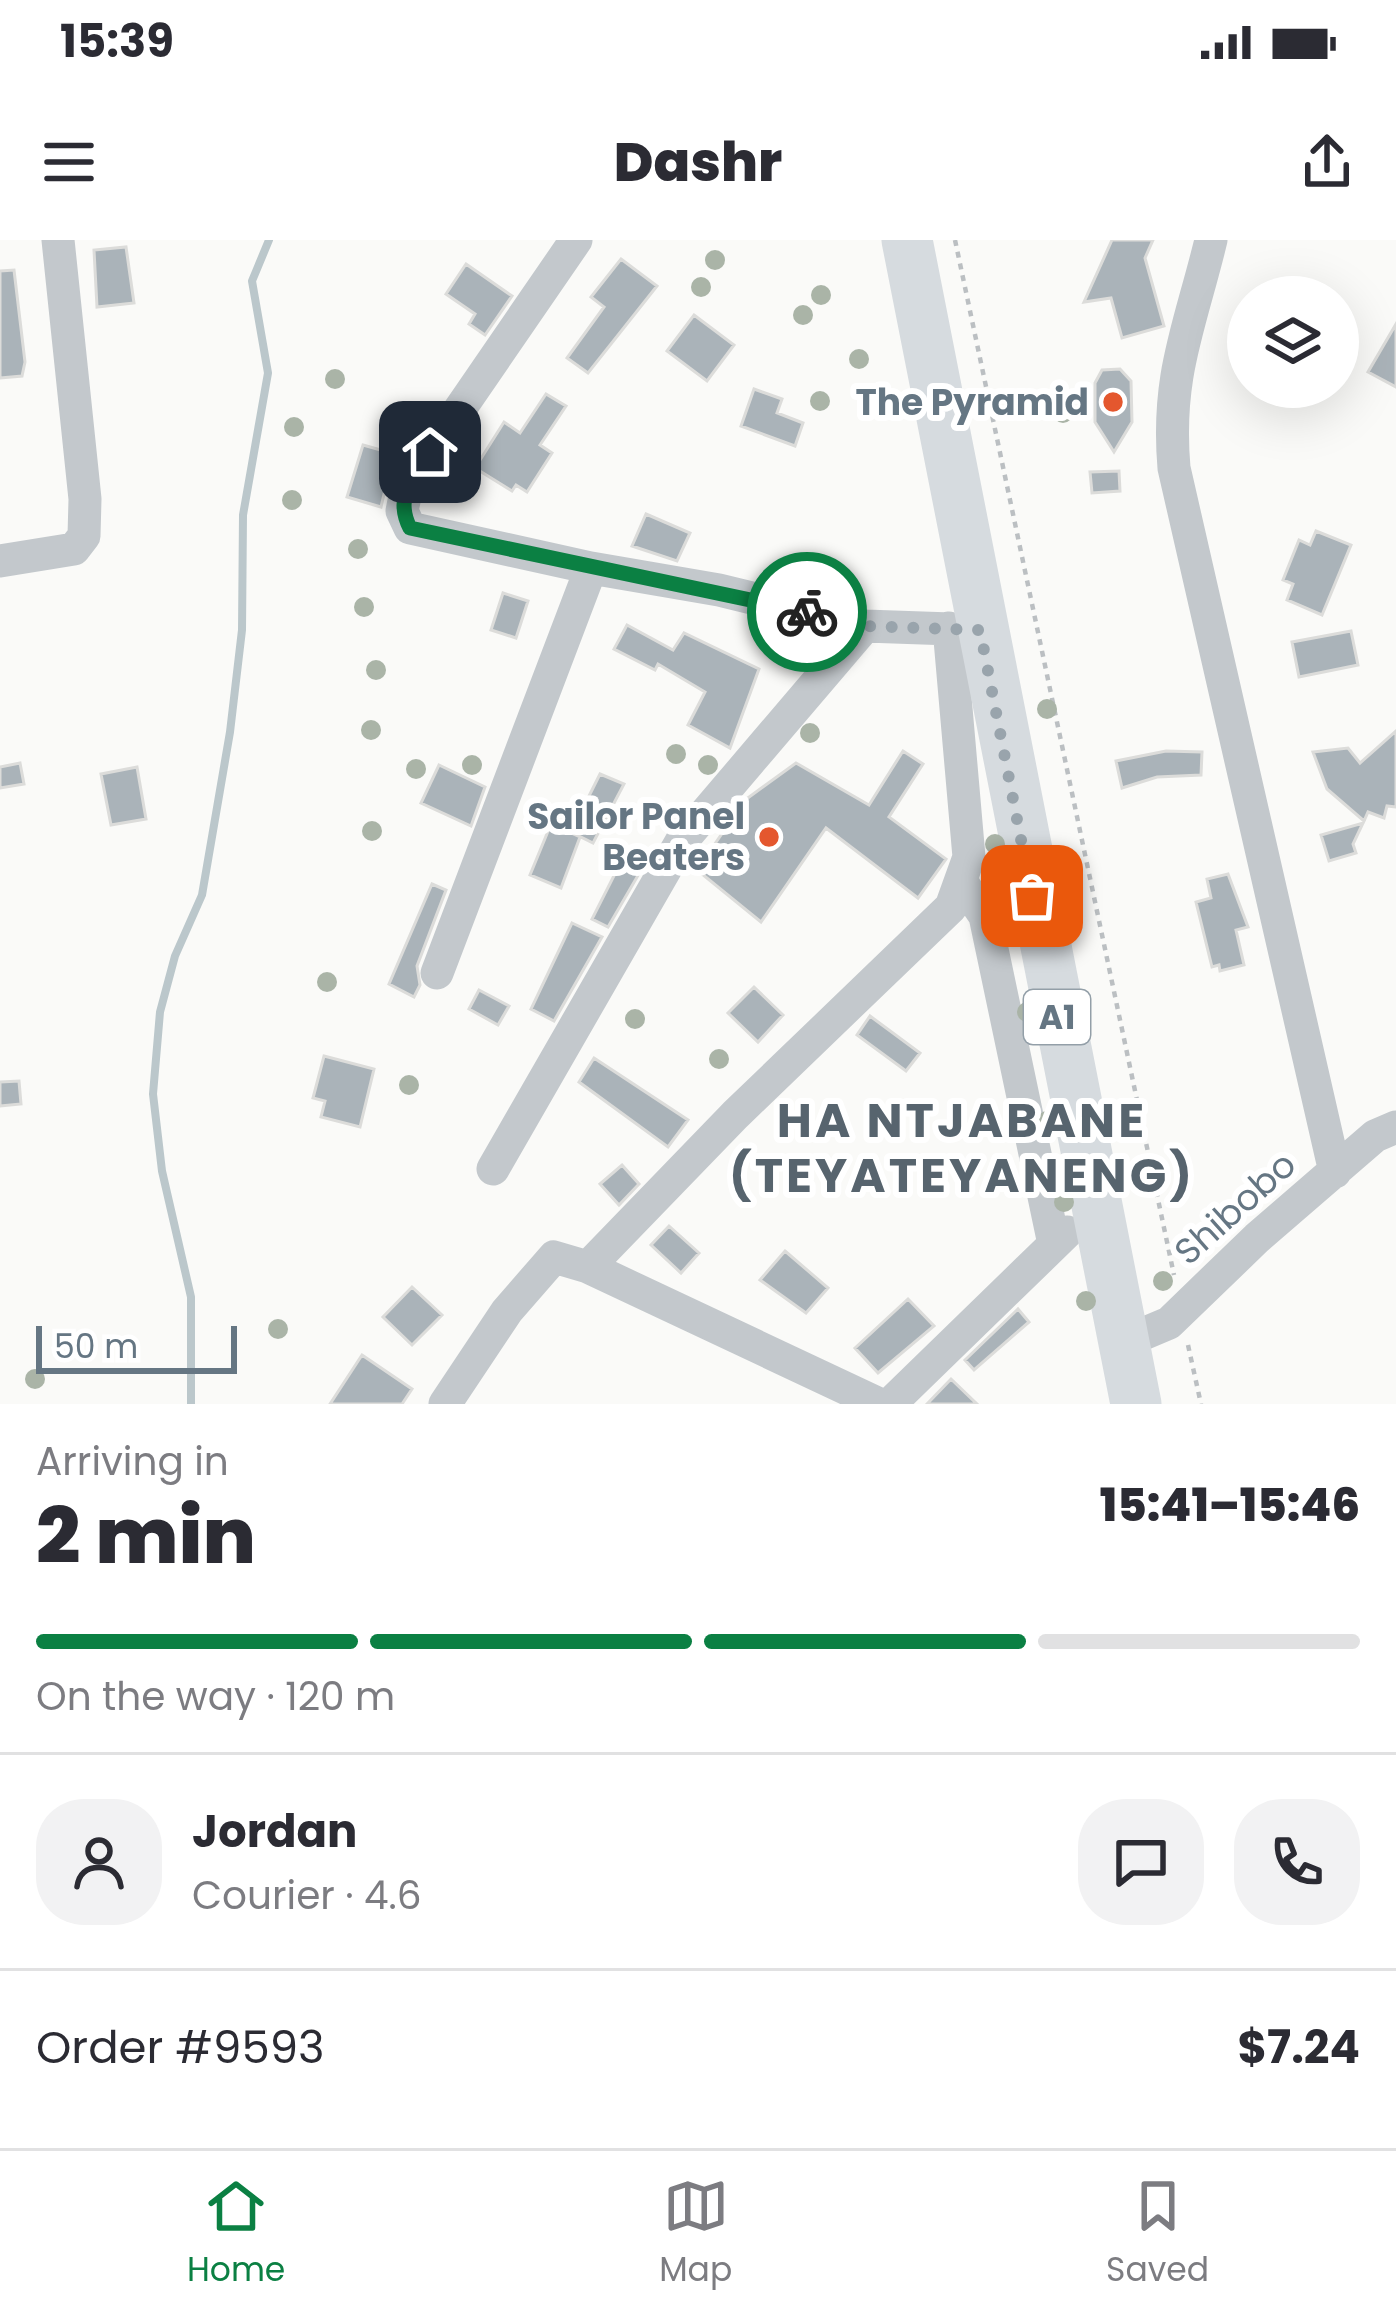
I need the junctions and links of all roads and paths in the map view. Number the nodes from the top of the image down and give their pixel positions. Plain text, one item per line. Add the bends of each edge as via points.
1 (58, 240) edge
2 (576, 240) edge
3 (907, 240) edge
4 (955, 240) edge
5 (1211, 240) edge
6 (0, 561) edge
7 (591, 568) junction
8 (865, 626) junction
9 (964, 629) junction
10 (963, 884) junction
11 (437, 973) dead end
12 (1396, 1127) edge
13 (493, 1169) dead end
14 (1335, 1172) junction
15 (1094, 1205) junction
16 (1054, 1244) junction
17 (588, 1267) junction
18 (1180, 1310) junction
19 (1124, 1342) junction
20 (445, 1404) edge
21 (879, 1404) edge
22 (890, 1404) edge
23 (1136, 1404) edge
24 (1201, 1404) edge

1 - 6 street via 84,536 74,549
2 - 7 street via 407,486 402,512 410,528
3 - 9 main road, A1
4 - 18 path
5 - 14 street via 1176,360 1169,413 1174,468
7 - 8 street
7 - 11 street
8 - 9 street
8 - 13 street via 681,842
9 - 10 street
9 - 15 main road, A1
10 - 16 street via 985,916
10 - 17 street via 933,930 735,1115
12 - 14 street, Shibobo
14 - 18 street, Shibobo
15 - 16 street
15 - 19 main road, A1
16 - 22 street
17 - 20 street via 554,1257
17 - 21 street
18 - 19 street, Shibobo
18 - 24 path
19 - 23 main road, A1

